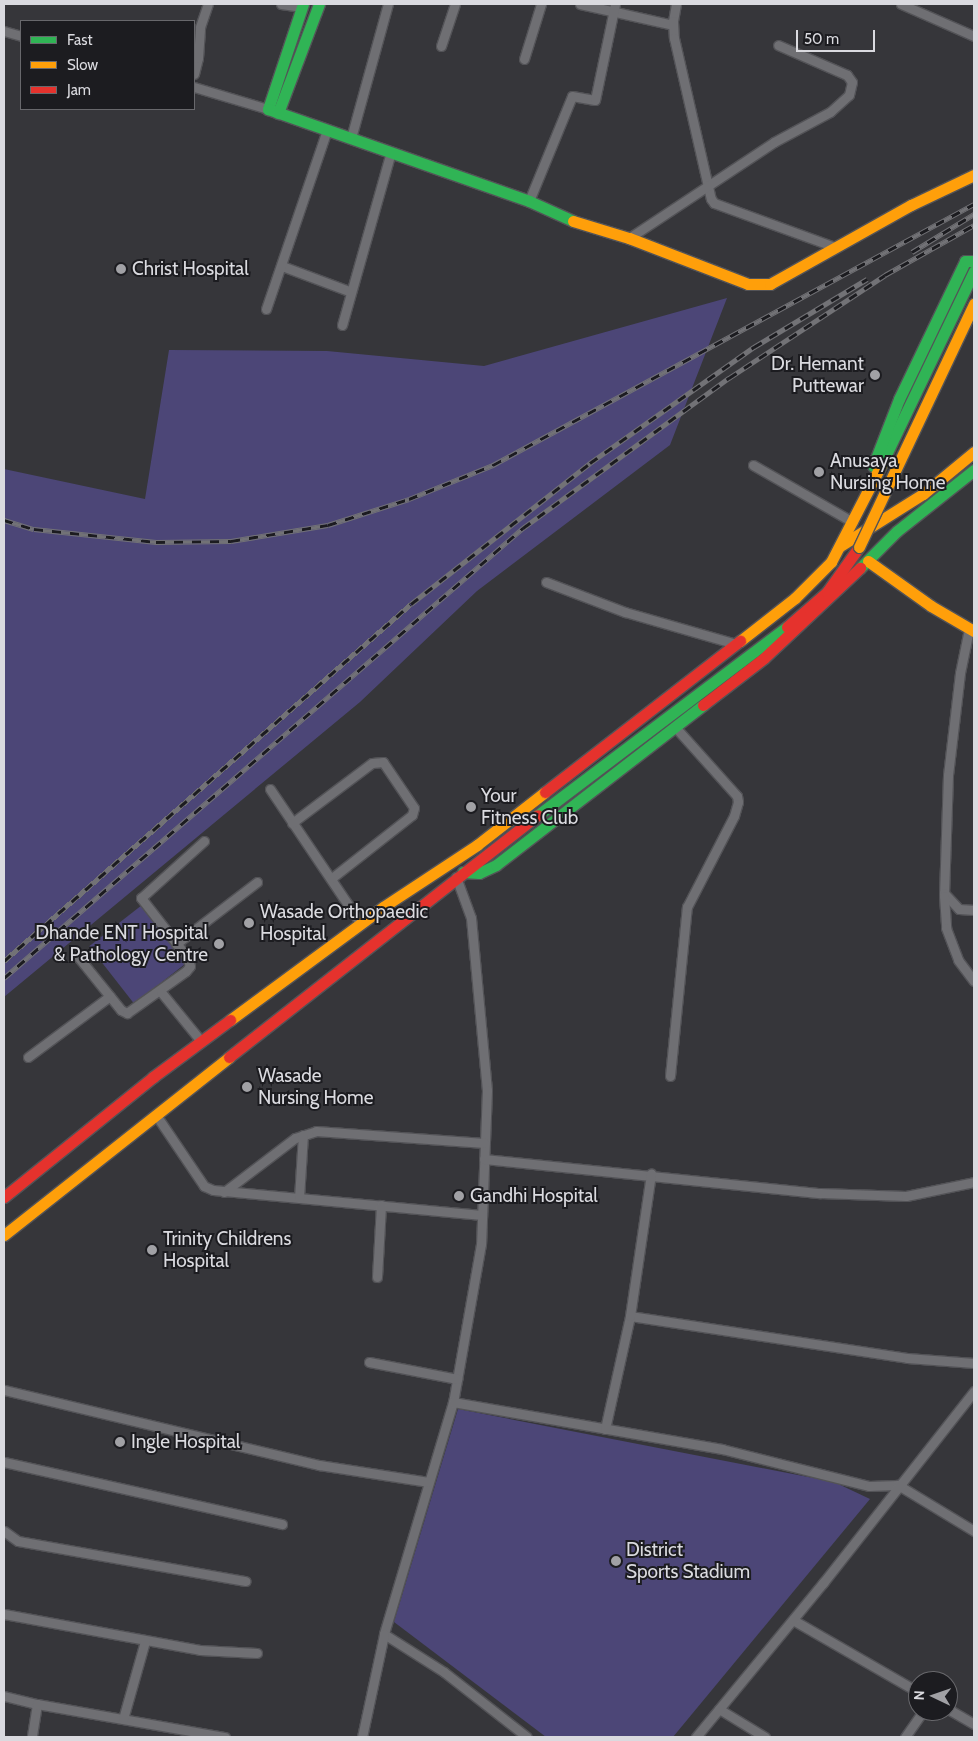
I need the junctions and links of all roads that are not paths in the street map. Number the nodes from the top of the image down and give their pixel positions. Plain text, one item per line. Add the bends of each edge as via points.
1 (208, 4) edge
2 (282, 4) edge
3 (319, 4) edge
4 (388, 4) edge
5 (455, 4) edge
6 (540, 4) edge
7 (580, 4) edge
8 (676, 4) edge
9 (901, 4) edge
10 (302, 5) edge
11 (614, 8) edge
12 (673, 25) junction
13 (4, 31) edge
14 (20, 36) edge
15 (974, 36) edge
16 (778, 45) dead end
17 (441, 46) dead end
18 (524, 58) dead end
19 (195, 70) edge
20 (195, 87) edge
21 (273, 111) junction
22 (327, 130) junction
23 (351, 138) junction
24 (391, 152) junction
25 (974, 175) edge
26 (710, 187) junction
27 (529, 201) junction
28 (629, 238) junction
29 (835, 248) junction
30 (974, 260) edge
31 (282, 266) junction
32 (974, 271) edge
33 (349, 291) junction
34 (974, 304) edge
35 (266, 310) dead end
36 (342, 325) dead end
37 (974, 452) edge
38 (753, 465) dead end
39 (974, 470) edge
40 (861, 507) junction
41 (853, 522) junction
42 (840, 546) junction
43 (868, 561) junction
44 (546, 582) dead end
45 (972, 630) edge
46 (737, 645) junction
47 (674, 727) junction
48 (270, 789) dead end
49 (292, 823) junction
50 (204, 841) dead end
51 (459, 874) junction
52 (332, 878) junction
53 (257, 882) dead end
54 (944, 893) junction
55 (974, 910) edge
56 (361, 924) junction
57 (176, 944) junction
58 (79, 958) dead end
59 (974, 981) edge
60 (161, 992) junction
61 (110, 996) junction
62 (201, 1041) junction
63 (28, 1057) dead end
64 (670, 1076) dead end
65 (156, 1115) junction
66 (303, 1135) junction
67 (485, 1143) junction
68 (484, 1159) junction
69 (651, 1174) junction
70 (974, 1182) edge
71 (224, 1192) junction
72 (4, 1197) edge
73 (300, 1198) junction
74 (381, 1205) junction
75 (482, 1214) junction
76 (4, 1235) edge
77 (376, 1277) dead end
78 (630, 1316) junction
79 (369, 1362) dead end
80 (974, 1363) edge
81 (457, 1379) junction
82 (4, 1390) edge
83 (974, 1391) edge
84 (452, 1402) junction
85 (605, 1428) junction
86 (4, 1462) edge
87 (429, 1482) junction
88 (898, 1485) junction
89 (282, 1524) dead end
90 (4, 1531) edge
91 (974, 1531) edge
92 (246, 1581) dead end
93 (4, 1614) edge
94 (792, 1620) junction
95 (384, 1634) junction
96 (145, 1641) junction
97 (257, 1653) dead end
98 (908, 1686) edge
99 (4, 1696) edge
100 (37, 1704) junction
101 (719, 1709) junction
102 (958, 1715) edge
103 (124, 1719) junction
104 (917, 1721) edge
105 (974, 1724) edge
106 (180, 1733) edge
107 (32, 1737) edge
108 (225, 1737) edge
109 (362, 1737) edge
110 (526, 1737) edge
111 (696, 1737) edge
112 (765, 1737) edge
113 (905, 1737) edge

1 - 19 street via 200,27
2 - 10 street
3 - 21 main road
4 - 23 street
5 - 17 street
6 - 18 street
7 - 11 street
8 - 12 street
9 - 15 street
10 - 21 main road
11 - 12 street
11 - 27 street via 595,100 572,96
12 - 26 street
13 - 14 street
16 - 26 street via 847,75 852,82 849,95 830,112 774,142
20 - 21 street
21 - 22 main road
22 - 23 main road
22 - 31 street
23 - 24 main road
24 - 27 main road
24 - 33 street
25 - 29 main road via 911,205
26 - 28 street
26 - 29 street via 714,203
27 - 28 main road via 576,223
28 - 29 main road via 760,286 770,284
30 - 40 main road via 965,261 899,399 880,444
31 - 33 street
31 - 35 street
32 - 40 main road
33 - 36 street
34 - 51 main road, bridge via 859,547 827,592 795,622
37 - 42 main road via 923,494
38 - 41 street
39 - 43 main road via 897,531
40 - 41 main road
41 - 42 main road
42 - 46 main road via 831,562 795,598
43 - 45 main road
43 - 47 main road via 764,658
44 - 46 street via 625,612
45 - 54 street via 960,673 948,775
46 - 56 main road via 477,845
47 - 51 main road via 496,865 479,873
47 - 64 street via 737,796 738,802 734,816 687,907
48 - 49 street
49 - 52 street
49 - 52 street via 372,763 383,762 414,808 412,815
50 - 57 street via 141,898
51 - 65 main road
51 - 67 street via 471,918 487,1090
52 - 56 street
53 - 57 street
54 - 55 street via 959,910
54 - 59 street via 946,928 958,960
56 - 62 main road
57 - 60 street via 190,966
58 - 61 street
60 - 61 street via 127,1013
60 - 62 street
61 - 63 street
62 - 72 main road
65 - 71 street via 204,1186
65 - 76 main road
66 - 67 street via 324,1131
66 - 71 street
66 - 73 street
67 - 68 street
68 - 69 street
68 - 75 street
69 - 70 street via 820,1193 906,1196
69 - 78 street
71 - 73 street
73 - 74 street
74 - 75 street
74 - 77 street
75 - 81 street via 481,1244
78 - 80 street via 907,1358
78 - 85 street
79 - 81 street
81 - 84 street
82 - 87 street via 319,1464
83 - 88 street
84 - 85 street
84 - 87 street
85 - 88 street via 722,1449 869,1486
86 - 89 street
87 - 95 street
88 - 91 street
88 - 94 street
90 - 92 street via 18,1541
93 - 96 street
94 - 98 street
94 - 101 street
95 - 109 street
95 - 110 street via 444,1672
96 - 97 street via 200,1650
96 - 103 street
99 - 100 street
100 - 103 street
100 - 107 street
101 - 111 street
101 - 112 street
102 - 105 street
103 - 106 street
104 - 113 street
106 - 108 street

